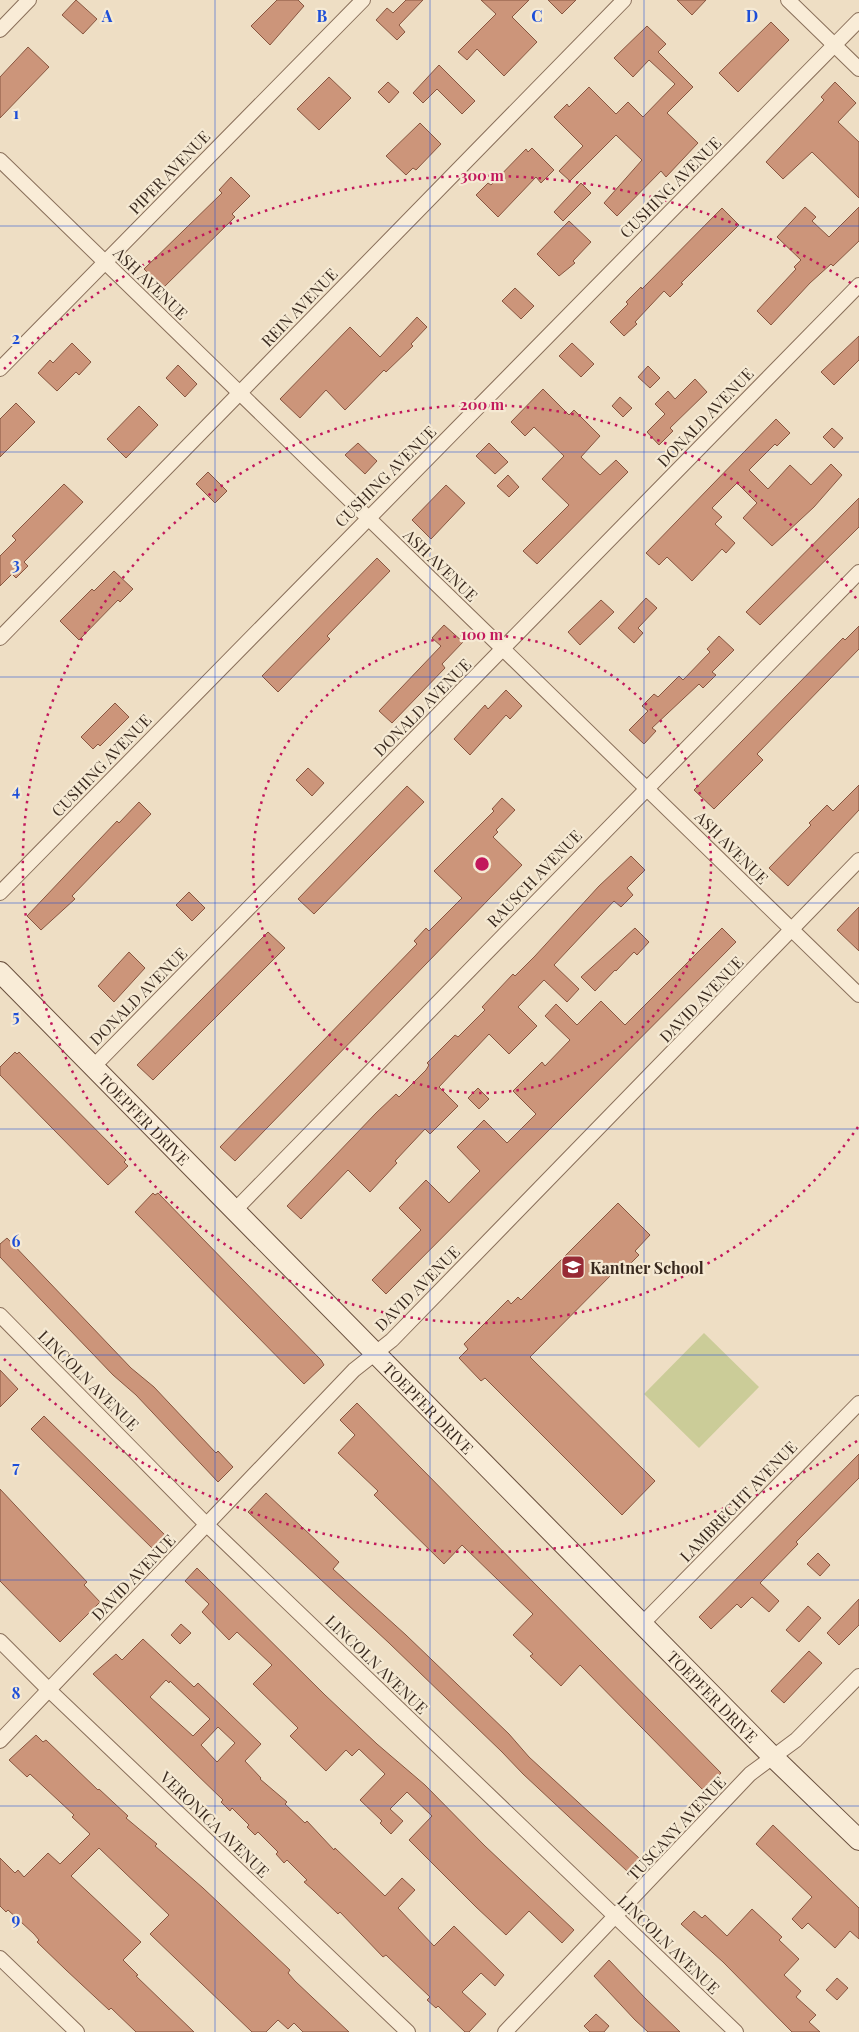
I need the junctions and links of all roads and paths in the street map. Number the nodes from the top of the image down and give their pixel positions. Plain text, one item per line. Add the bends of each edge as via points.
1 (29, 0) edge
2 (362, 0) edge
3 (624, 0) edge
4 (788, 0) edge
5 (859, 20) edge
6 (0, 30) edge
7 (834, 45) junction
8 (859, 68) edge
9 (0, 160) edge
10 (105, 262) junction
11 (859, 285) edge
12 (0, 369) edge
13 (240, 393) junction
14 (368, 518) junction
15 (859, 572) edge
16 (0, 638) edge
17 (504, 649) junction
18 (647, 788) junction
19 (859, 860) edge
20 (0, 893) edge
21 (791, 929) junction
22 (0, 972) edge
23 (859, 995) edge
24 (93, 1066) junction
25 (235, 1210) junction
26 (0, 1315) edge
27 (376, 1354) junction
28 (859, 1403) edge
29 (206, 1524) junction
30 (642, 1624) junction
31 (0, 1640) edge
32 (859, 1676) edge
33 (49, 1690) junction
34 (0, 1741) edge
35 (773, 1757) junction
36 (859, 1840) edge
37 (616, 1917) junction
38 (0, 1958) edge
39 (78, 2032) edge
40 (408, 2032) edge
41 (505, 2032) edge
42 (736, 2032) edge

1 - 6 street
2 - 10 street, PIPER AVENUE
3 - 13 street, REIN AVENUE
4 - 7 street
5 - 7 street, CUSHING AVENUE
7 - 8 street
7 - 14 street, CUSHING AVENUE
9 - 10 street, ASH AVENUE
10 - 12 street, PIPER AVENUE
10 - 13 street, ASH AVENUE
11 - 17 street, DONALD AVENUE
13 - 14 street, ASH AVENUE
13 - 16 street, REIN AVENUE
14 - 17 street, ASH AVENUE
14 - 20 street, CUSHING AVENUE
15 - 18 street, RAUSCH AVENUE
17 - 18 street, ASH AVENUE
17 - 24 street, DONALD AVENUE
18 - 21 street, ASH AVENUE
18 - 25 street, RAUSCH AVENUE
19 - 21 street, DAVID AVENUE
21 - 23 street, ASH AVENUE
21 - 27 street, DAVID AVENUE
22 - 24 street, TOEPFER DRIVE
24 - 25 street, TOEPFER DRIVE
25 - 27 street, TOEPFER DRIVE
26 - 29 street, LINCOLN AVENUE
27 - 29 street, DAVID AVENUE via 354,1370
27 - 30 street, TOEPFER DRIVE
28 - 30 street, LAMBRECHT AVENUE
29 - 33 street, DAVID AVENUE
29 - 37 street, LINCOLN AVENUE
30 - 35 street, TOEPFER DRIVE
31 - 33 street, VERONICA AVENUE
32 - 35 street, TUSCANY AVENUE via 796,1740
33 - 34 street, DAVID AVENUE
33 - 40 street, VERONICA AVENUE
35 - 36 street, TOEPFER DRIVE
35 - 37 street, TUSCANY AVENUE via 750,1774
37 - 41 street, TUSCANY AVENUE
37 - 42 street, LINCOLN AVENUE
38 - 39 street

